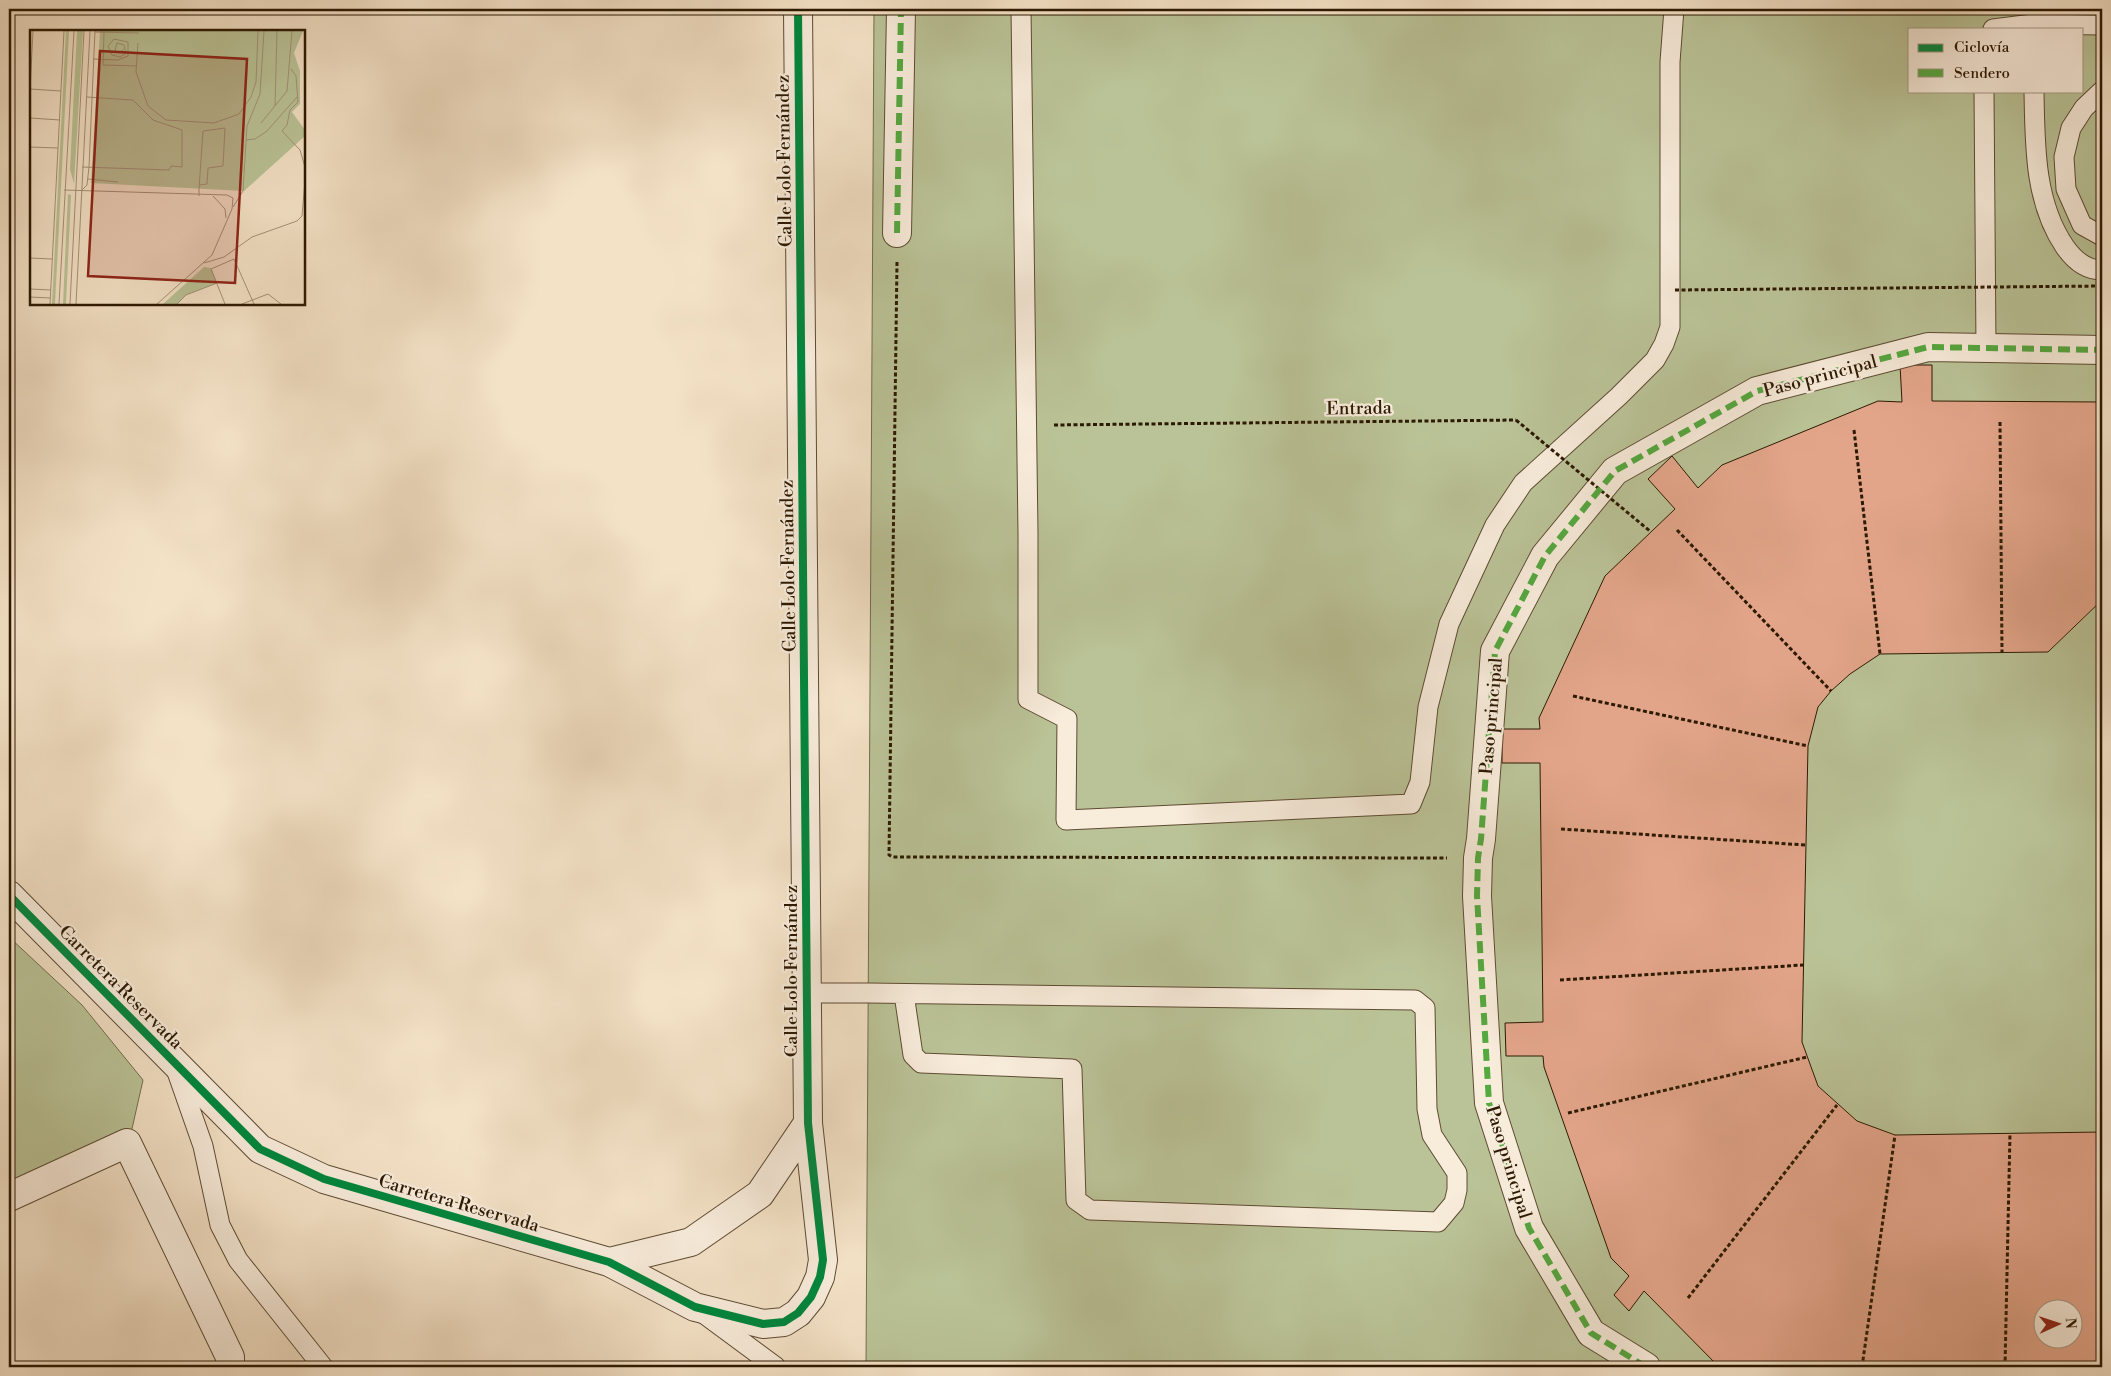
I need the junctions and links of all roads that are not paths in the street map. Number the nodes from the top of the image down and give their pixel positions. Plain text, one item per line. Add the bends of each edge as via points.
1 (798, 9) edge
2 (901, 9) edge
3 (1021, 9) edge
4 (1674, 9) edge
5 (2033, 20) edge
6 (2102, 25) edge
7 (1997, 28) edge
8 (2102, 91) edge
9 (1984, 92) edge
10 (2034, 92) edge
11 (897, 233) dead end
12 (2102, 236) edge
13 (2102, 270) edge
14 (1986, 348) junction
15 (2102, 350) edge
16 (9, 895) edge
17 (806, 993) junction
18 (904, 994) junction
19 (174, 1061) junction
20 (808, 1123) junction
21 (9, 1197) edge
22 (609, 1262) junction
23 (695, 1307) junction
24 (230, 1367) edge
25 (323, 1367) edge
26 (776, 1367) edge
27 (1646, 1367) edge

1 - 17 street, Calle Lolo Fernández
2 - 11 street
3 - 4 lane via 1028,699 1067,719 1066,820 1412,804 1420,782 1428,706 1449,624 1494,525 1523,483 1655,360 1670,327 1670,62
5 - 6 lane
5 - 7 lane
8 - 12 lane via 2084,108 2072,128 2064,157 2066,189 2082,225
9 - 14 lane
10 - 13 lane via 2038,172 2045,205 2058,236 2075,261
14 - 15 street, Paso principal
14 - 27 street, Paso principal via 1928,347 1757,391 1615,471 1545,556 1495,651 1477,896 1489,1103 1529,1228 1591,1333
16 - 19 street, Carretera Reservada
17 - 18 lane
17 - 20 street, Calle Lolo Fernández
18 - 18 lane via 1415,1000 1425,1008 1427,1109 1432,1136 1457,1173 1454,1203 1438,1222 1090,1210 1076,1200 1072,1069 920,1063 913,1055
19 - 22 street, Carretera Reservada via 260,1148 324,1179
19 - 25 lane via 203,1146 220,1225 238,1260
20 - 22 street, Carretera Reservada via 760,1194 691,1242
20 - 23 street, Carretera Reservada via 823,1260 811,1297 798,1313 784,1322 763,1324
21 - 24 street via 127,1142 230,1356
22 - 23 street, Carretera Reservada
23 - 26 lane

